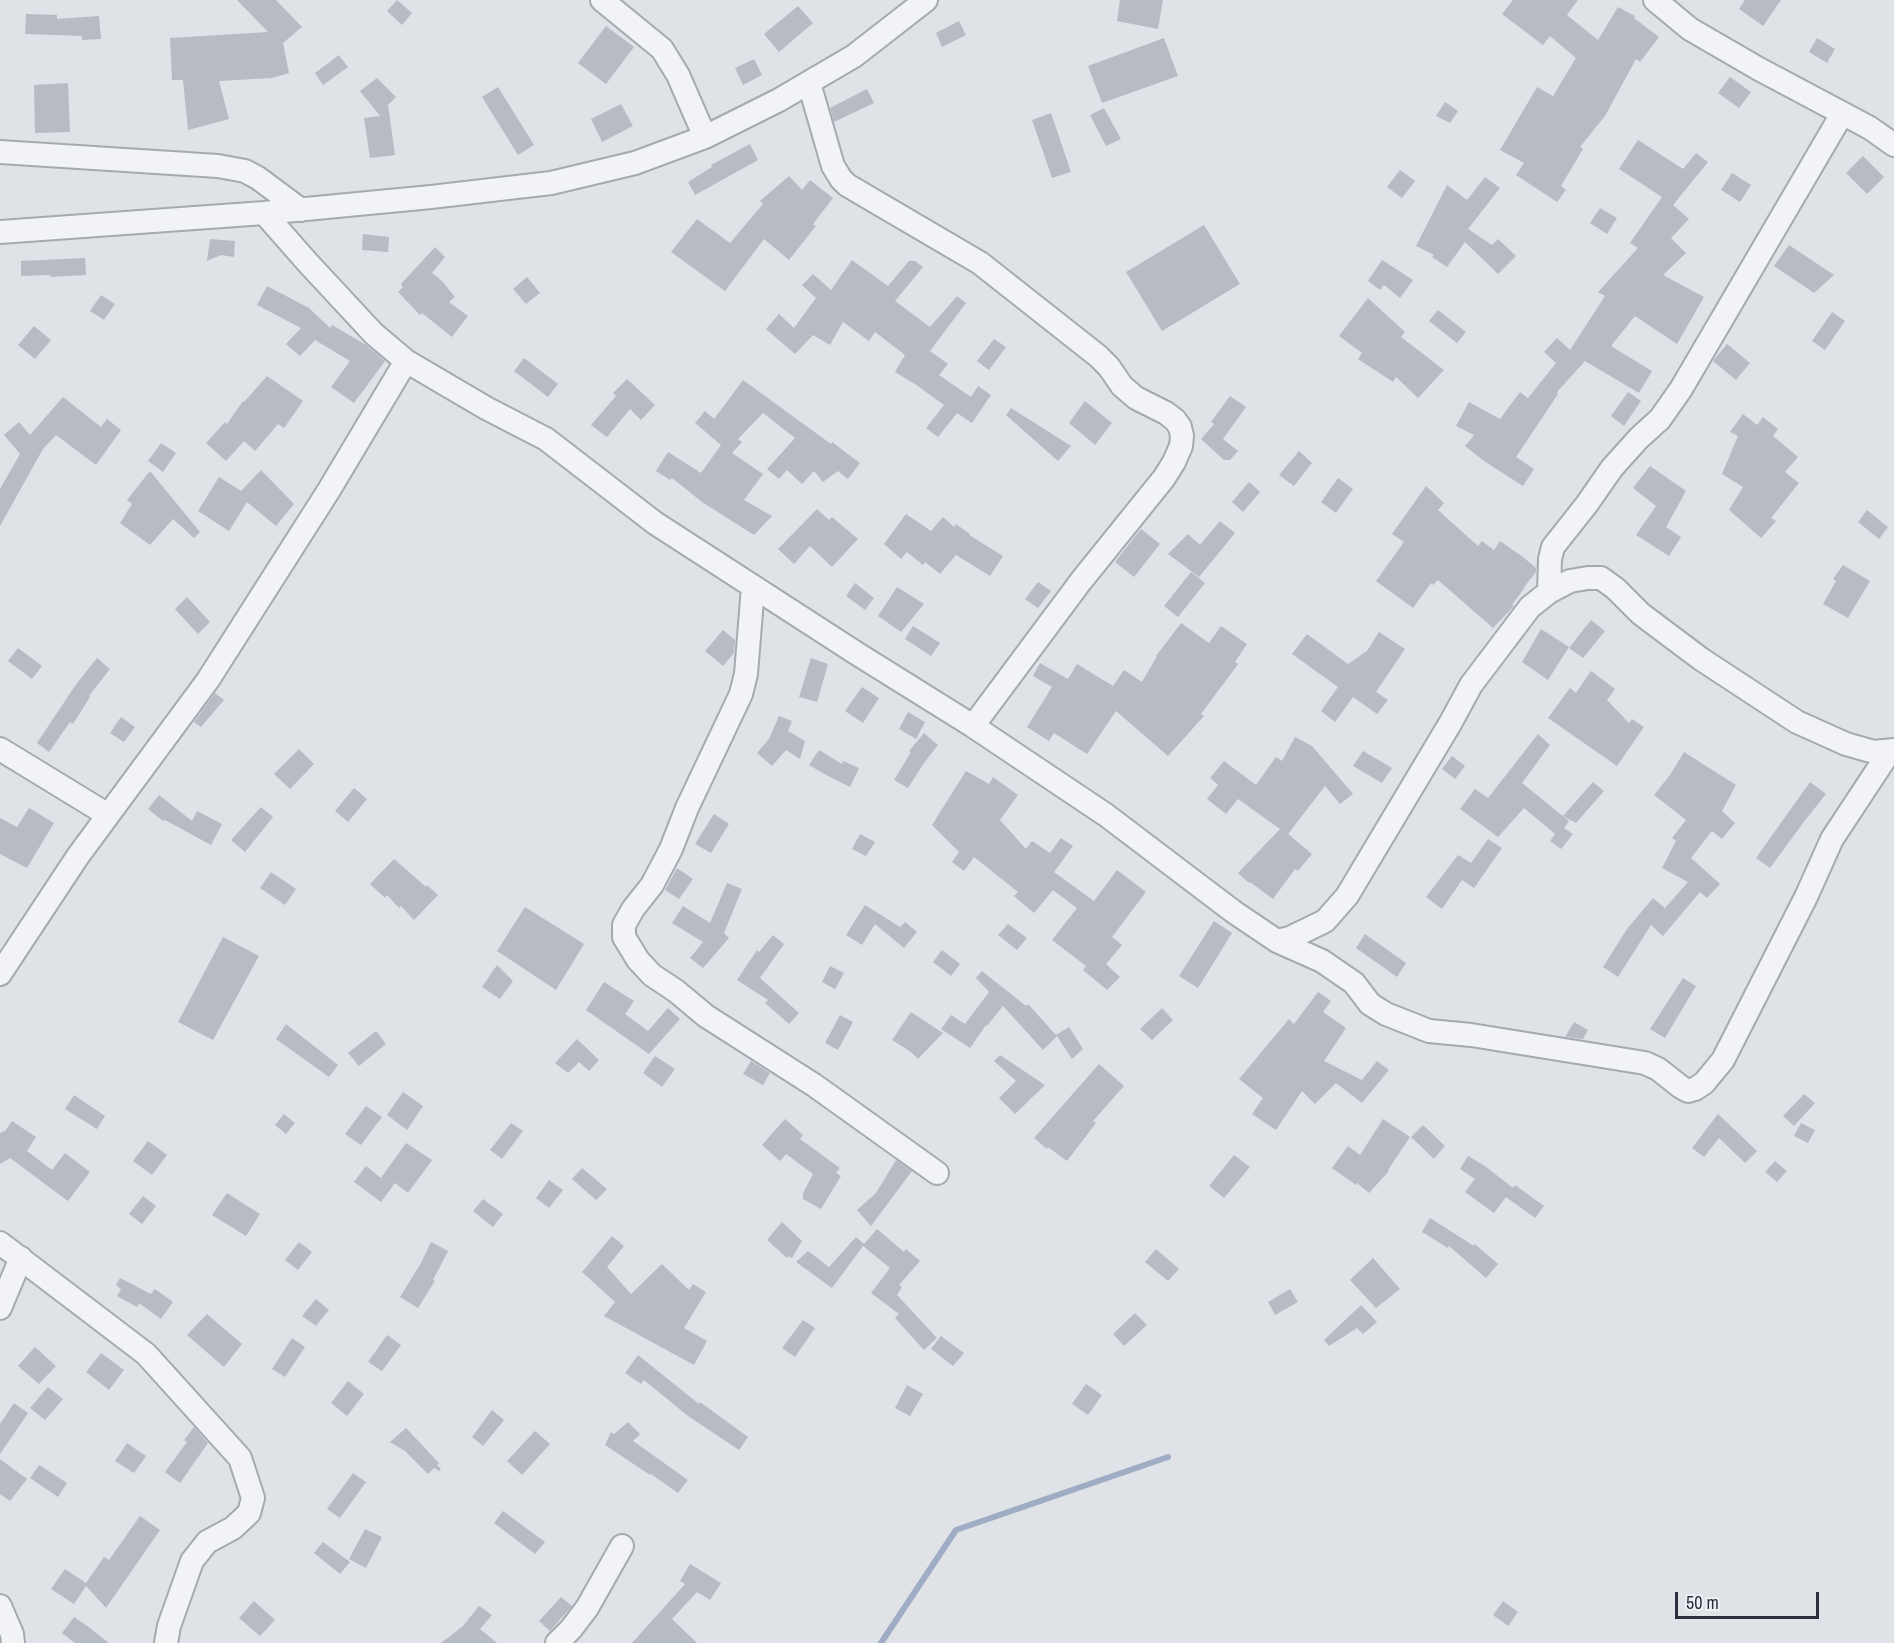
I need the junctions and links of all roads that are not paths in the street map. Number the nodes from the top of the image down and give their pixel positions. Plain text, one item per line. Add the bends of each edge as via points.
1 (602, 0) edge
2 (926, 0) edge
3 (1664, 1) edge
4 (809, 83) junction
5 (1842, 114) junction
6 (705, 136) junction
7 (1894, 144) edge
8 (0, 152) edge
9 (301, 210) junction
10 (264, 213) junction
11 (0, 232) edge
12 (406, 361) junction
13 (753, 587) junction
14 (1549, 592) junction
15 (973, 726) junction
16 (0, 749) edge
17 (1892, 750) edge
18 (108, 815) junction
19 (1277, 941) junction
20 (2, 967) edge
21 (937, 1173) dead end
22 (0, 1243) edge
23 (21, 1258) junction
24 (0, 1308) edge
25 (622, 1546) dead end
26 (0, 1606) edge
27 (13, 1643) edge
28 (166, 1643) edge
29 (557, 1643) edge

1 - 6 street via 662,49
2 - 4 street via 854,56
3 - 5 street via 1690,29
4 - 6 street
4 - 15 street via 833,166 847,185 980,263 1098,356 1136,398 1166,413 1180,427 1181,446 1164,478
5 - 7 street
5 - 14 street via 1681,389 1660,419 1612,468 1553,547
6 - 9 street via 635,163 551,183
8 - 9 street via 245,171
9 - 10 street
10 - 11 street
10 - 12 street via 374,334
12 - 13 street via 546,439 656,523
12 - 18 street via 208,680
13 - 15 street
13 - 21 street via 741,694 671,849 624,925 624,937 652,975 706,1016 814,1085
14 - 17 street via 1570,581 1601,578 1701,659 1797,722 1845,744 1874,752
14 - 19 street via 1530,607 1471,685 1347,896 1325,921
15 - 19 street via 1106,815
16 - 18 street
17 - 19 street via 1832,839 1723,1060 1695,1089 1681,1088 1645,1063 1429,1031 1386,1014 1370,1004 1354,983 1322,961
18 - 20 street
22 - 23 street
23 - 24 street
23 - 28 street via 146,1354 240,1458 253,1498 249,1513 233,1528 207,1542 192,1561
25 - 29 street via 587,1608
26 - 27 street

